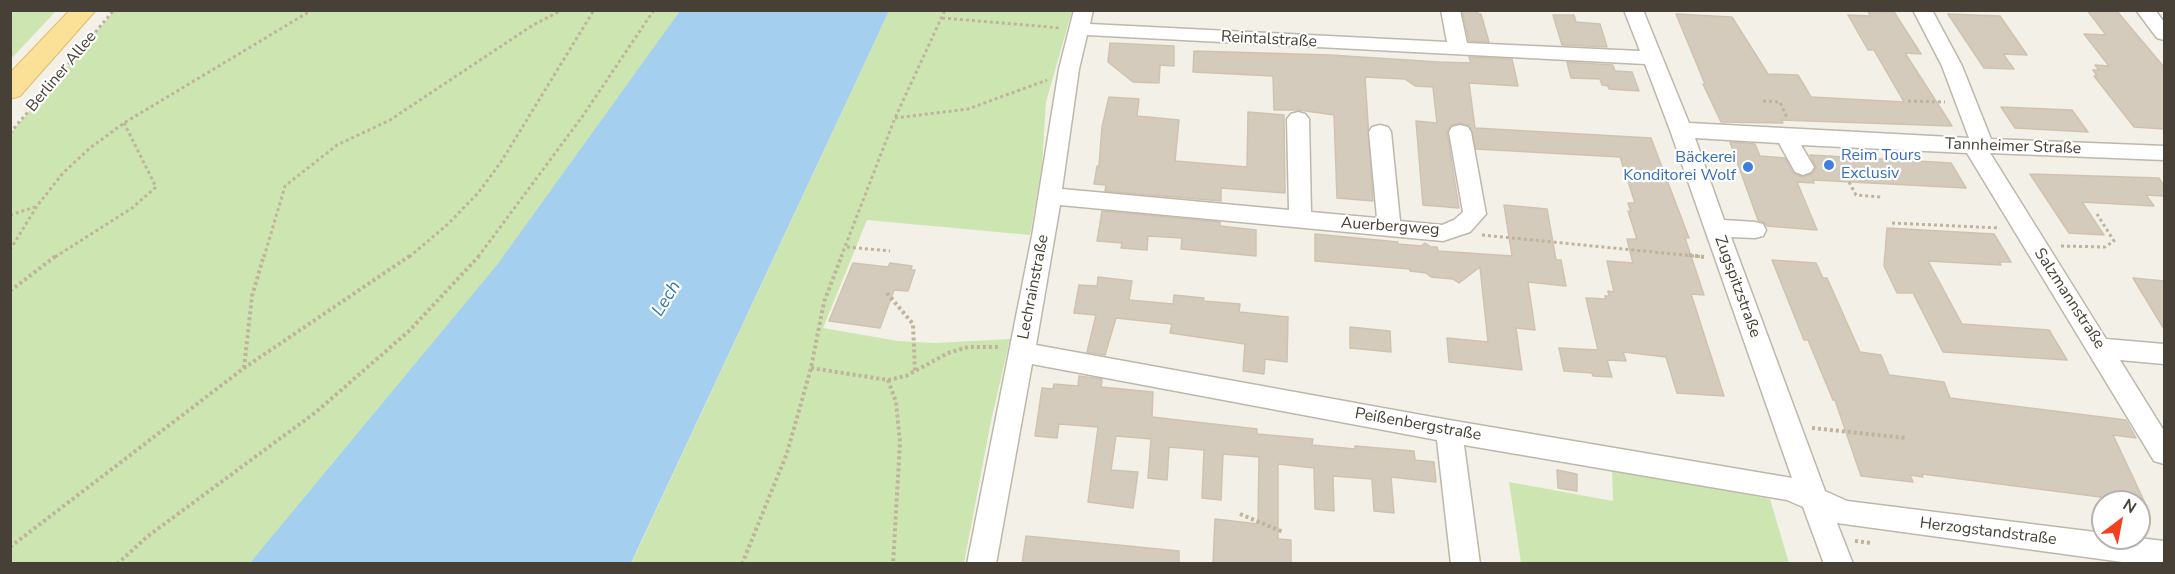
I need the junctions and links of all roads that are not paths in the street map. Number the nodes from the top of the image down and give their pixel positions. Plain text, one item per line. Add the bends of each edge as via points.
1 (84, 10) edge
2 (1450, 10) edge
3 (1633, 10) edge
4 (1922, 10) edge
5 (2145, 10) edge
6 (1081, 20) edge
7 (2164, 34) edge
8 (1459, 49) junction
9 (1651, 58) junction
10 (10, 90) edge
11 (1298, 119) dead end
12 (1788, 129) junction
13 (1681, 130) junction
14 (1380, 132) dead end
15 (1460, 132) dead end
16 (1979, 146) junction
17 (2164, 153) edge
18 (1803, 167) dead end
19 (1051, 196) junction
20 (1300, 219) junction
21 (1389, 227) junction
22 (1716, 228) junction
23 (1755, 230) dead end
24 (2101, 348) junction
25 (1021, 352) junction
26 (2164, 354) edge
27 (1449, 431) junction
28 (2164, 453) edge
29 (1814, 499) junction
30 (2164, 554) edge
31 (981, 564) edge
32 (1466, 564) edge
33 (1839, 564) edge

1 - 10 main road, Berliner Allee
2 - 8 street
3 - 9 street, Zugspitzstraße
4 - 16 street, Salzmannstraße via 1952,66
5 - 7 street
6 - 8 street, Reintalstraße
6 - 19 street, Lechrainstraße via 1069,69
8 - 9 street, Reintalstraße
9 - 13 street, Zugspitzstraße
11 - 20 street
12 - 13 street, Tannheimer Straße
12 - 16 street, Tannheimer Straße
12 - 18 street
13 - 22 street, Zugspitzstraße
14 - 21 street
15 - 21 street, Auerbergweg via 1475,214 1462,226 1443,233
16 - 17 street, Tannheimer Straße
16 - 24 street, Salzmannstraße via 2030,237
19 - 20 street, Auerbergweg
19 - 25 street, Lechrainstraße
20 - 21 street, Auerbergweg
22 - 23 street
22 - 29 street, Zugspitzstraße
24 - 26 street
24 - 28 street, Salzmannstraße
25 - 27 street, Peißenbergstraße
25 - 31 street, Lechrainstraße
27 - 29 street, Peißenbergstraße via 1778,486
27 - 32 street
29 - 30 street, Herzogstandstraße via 1853,514
29 - 33 street, Zugspitzstraße

